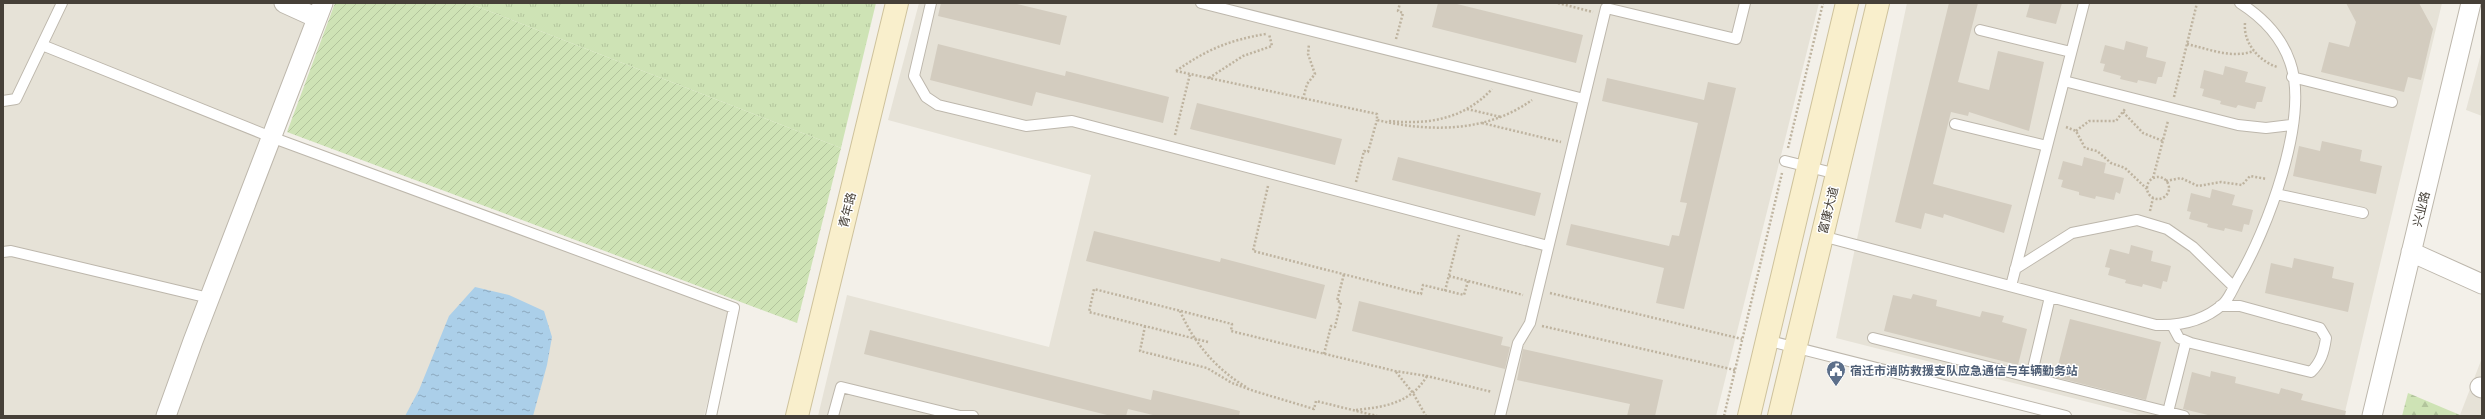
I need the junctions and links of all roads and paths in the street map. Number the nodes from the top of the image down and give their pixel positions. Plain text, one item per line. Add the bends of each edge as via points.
1 (62, 3) edge
2 (284, 3) edge
3 (897, 3) edge
4 (932, 3) edge
5 (1202, 3) edge
6 (1400, 3) edge
7 (1558, 3) edge
8 (1745, 3) edge
9 (1823, 3) edge
10 (1847, 3) edge
11 (1878, 3) edge
12 (2084, 3) edge
13 (2197, 3) edge
14 (2471, 3) edge
15 (2244, 5) edge
16 (1606, 9) edge
17 (320, 10) edge
18 (1980, 30) dead end
19 (1312, 31) junction
20 (1269, 34) junction
21 (1277, 34) dead end
22 (2187, 44) junction
23 (42, 45) junction
24 (1393, 51) junction
25 (2254, 51) junction
26 (2071, 52) junction
27 (1190, 74) junction
28 (2291, 74) junction
29 (1209, 78) junction
30 (1502, 78) junction
31 (2064, 80) junction
32 (1547, 89) junction
33 (2129, 97) junction
34 (1303, 99) junction
35 (1584, 99) junction
36 (3, 101) edge
37 (2392, 102) dead end
38 (2171, 108) junction
39 (1467, 109) junction
40 (2123, 112) junction
41 (1501, 117) junction
42 (1377, 120) junction
43 (1482, 123) junction
44 (1955, 124) dead end
45 (2052, 125) junction
46 (2291, 125) junction
47 (2076, 131) junction
48 (271, 137) junction
49 (2163, 141) junction
50 (1573, 146) junction
51 (2047, 146) junction
52 (1172, 147) junction
53 (1785, 161) junction
54 (1808, 167) junction
55 (1271, 173) junction
56 (1837, 174) junction
57 (2153, 178) junction
58 (2280, 180) junction
59 (2166, 181) junction
60 (2147, 189) junction
61 (2276, 194) junction
62 (1353, 195) junction
63 (2363, 214) dead end
64 (1462, 223) junction
65 (1822, 236) junction
66 (1548, 246) junction
67 (3, 252) edge
68 (2411, 252) junction
69 (2015, 269) junction
70 (1344, 274) junction
71 (1449, 276) junction
72 (1468, 281) junction
73 (2482, 284) edge
74 (2011, 286) junction
75 (2234, 287) junction
76 (1445, 291) junction
77 (1536, 294) junction
78 (2050, 297) junction
79 (209, 298) junction
80 (2220, 306) junction
81 (1179, 311) junction
82 (1530, 323) junction
83 (2172, 325) junction
84 (1145, 326) junction
85 (1194, 338) junction
86 (1873, 338) dead end
87 (1742, 339) junction
88 (1766, 340) junction
89 (2186, 341) junction
90 (1208, 342) dead end
91 (1795, 347) junction
92 (1324, 354) junction
93 (1735, 370) junction
94 (1395, 371) junction
95 (1427, 376) junction
96 (2031, 377) junction
97 (1254, 392) junction
98 (1413, 393) junction
99 (1505, 395) junction
100 (1354, 410) junction
101 (2168, 412) junction
102 (166, 416) edge
103 (711, 416) edge
104 (797, 416) edge
105 (833, 416) edge
106 (973, 416) edge
107 (1377, 416) edge
108 (1426, 416) edge
109 (1500, 416) edge
110 (1724, 416) edge
111 (1749, 416) edge
112 (1779, 416) edge
113 (2066, 416) edge
114 (2184, 416) edge
115 (2372, 416) edge

1 - 23 lane
2 - 17 street
3 - 104 street, 青年路
4 - 52 lane via 914,76 926,97 938,105 1026,126 1072,121
5 - 19 lane
6 - 24 path via 1398,11 1403,13
7 - 16 path
8 - 16 lane via 1736,40
9 - 53 path
10 - 54 street
11 - 56 street, 富康大道
12 - 26 lane
13 - 22 path
14 - 68 street, 兴业路
15 - 25 path via 2244,34
15 - 28 lane via 2257,13 2278,38 2290,62
16 - 35 lane
17 - 48 street
18 - 26 lane
19 - 24 lane
19 - 34 path via 1308,54 1315,74 1307,84
20 - 21 path
20 - 27 path via 1217,46 1176,72
20 - 29 path via 1272,46 1243,56
22 - 25 path via 2232,55
22 - 38 path
23 - 36 lane via 16,99
23 - 48 lane
24 - 30 lane
25 - 28 path via 2274,66
26 - 31 lane
27 - 29 path
27 - 52 path
28 - 37 lane
28 - 46 lane via 2295,102
29 - 34 path
30 - 32 lane
30 - 39 path via 1483,98
31 - 33 lane
31 - 45 lane
32 - 35 lane
32 - 41 path
33 - 38 lane
33 - 40 path
34 - 42 path via 1377,114
35 - 50 lane
38 - 46 lane via 2238,125 2266,128
38 - 49 path
39 - 41 path
39 - 42 path via 1433,122 1415,124
40 - 47 path via 2116,121 2089,121
40 - 49 path via 2143,133
41 - 43 path
42 - 43 path via 1411,128 1430,129
42 - 62 path via 1368,152 1364,151
43 - 50 path
44 - 51 lane
45 - 47 path
45 - 51 lane
46 - 58 lane via 2286,162
47 - 60 path via 2084,148 2097,151 2111,163 2125,168
48 - 79 street
48 - 103 lane via 734,308
49 - 57 path
50 - 66 lane
51 - 69 lane
52 - 55 lane
53 - 54 lane
53 - 87 path
54 - 56 lane
54 - 88 street
55 - 62 lane
55 - 70 path via 1253,251
56 - 65 street, 富康大道
57 - 59 path
57 - 60 path
58 - 59 path via 2250,176 2242,185 2222,182 2203,186 2181,178
58 - 61 lane
59 - 60 path via 2168,191 2163,198 2153,198
61 - 63 lane
61 - 75 lane via 2266,224
62 - 64 lane
64 - 66 lane
64 - 71 path
65 - 74 lane
65 - 91 street, 富康大道
66 - 77 lane
67 - 79 lane via 11,251
68 - 73 street
68 - 115 street, 兴业路
69 - 74 lane
69 - 75 lane via 2072,233 2137,220 2167,229 2188,243
70 - 76 path via 1421,294 1423,285
70 - 92 path via 1337,301 1341,302 1335,327 1331,326
71 - 72 path
71 - 76 path
72 - 76 path via 1464,295
72 - 77 path
74 - 78 lane
75 - 80 lane
77 - 82 lane
77 - 87 path
78 - 83 lane via 2156,325
78 - 96 lane
79 - 102 street
80 - 83 lane via 2204,317
80 - 89 lane via 2240,306 2320,328 2326,338 2324,351 2317,365 2311,372
81 - 84 path via 1094,289 1089,312
81 - 85 path
81 - 92 path via 1232,324 1231,331
82 - 93 path
82 - 99 lane via 1518,343
83 - 89 lane via 2179,338
84 - 85 path
84 - 97 path via 1140,351 1207,368
85 - 90 path
85 - 97 path via 1217,366
86 - 96 lane
87 - 93 path
88 - 91 lane
88 - 111 street
89 - 101 lane
91 - 112 street, 富康大道
91 - 113 lane
92 - 94 path
93 - 110 path
94 - 95 path
94 - 98 path
95 - 98 path
95 - 99 path
96 - 101 lane
97 - 100 path via 1314,408 1316,401
98 - 100 path via 1395,404
98 - 108 path
99 - 109 lane
100 - 107 path
101 - 114 lane
105 - 106 lane via 840,387 960,416

